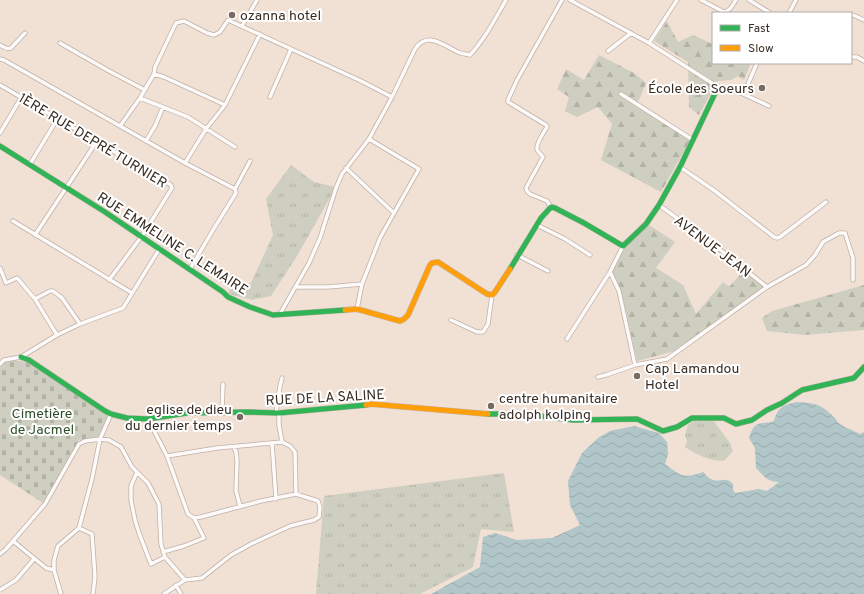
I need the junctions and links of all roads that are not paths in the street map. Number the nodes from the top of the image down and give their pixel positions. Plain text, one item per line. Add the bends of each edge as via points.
1 (257, 0) edge
2 (506, 0) edge
3 (562, 0) edge
4 (570, 0) edge
5 (677, 0) edge
6 (701, 0) edge
7 (736, 0) edge
8 (749, 0) edge
9 (796, 0) edge
10 (768, 12) edge
11 (790, 12) edge
12 (853, 15) dead end
13 (864, 20) edge
14 (242, 26) junction
15 (25, 33) dead end
16 (631, 33) junction
17 (260, 34) junction
18 (60, 43) dead end
19 (649, 43) junction
20 (0, 45) edge
21 (291, 49) junction
22 (608, 51) dead end
23 (852, 57) edge
24 (0, 59) edge
25 (864, 60) edge
26 (757, 64) edge
27 (154, 74) junction
28 (0, 85) edge
29 (718, 87) junction
30 (145, 90) junction
31 (741, 93) junction
32 (621, 94) dead end
33 (270, 97) dead end
34 (392, 97) junction
35 (21, 98) junction
36 (140, 98) junction
37 (225, 105) junction
38 (769, 106) dead end
39 (163, 107) junction
40 (58, 118) junction
41 (120, 126) junction
42 (206, 129) junction
43 (0, 133) edge
44 (369, 138) junction
45 (693, 140) junction
46 (146, 141) junction
47 (97, 142) junction
48 (0, 146) edge
49 (235, 147) dead end
50 (250, 161) dead end
51 (185, 163) junction
52 (30, 164) junction
53 (680, 167) junction
54 (346, 168) junction
55 (67, 187) junction
56 (235, 189) junction
57 (826, 202) dead end
58 (659, 205) junction
59 (551, 207) junction
60 (394, 213) junction
61 (13, 221) dead end
62 (537, 225) junction
63 (35, 236) junction
64 (142, 236) junction
65 (623, 246) junction
66 (160, 248) junction
67 (590, 255) dead end
68 (518, 256) junction
69 (0, 268) edge
70 (190, 269) junction
71 (548, 271) dead end
72 (610, 272) junction
73 (109, 280) junction
74 (853, 280) dead end
75 (362, 284) junction
76 (296, 287) junction
77 (767, 287) junction
78 (132, 293) junction
79 (492, 295) junction
80 (36, 299) junction
81 (357, 309) junction
82 (280, 314) junction
83 (451, 320) dead end
84 (80, 324) junction
85 (57, 335) junction
86 (567, 339) dead end
87 (21, 357) junction
88 (0, 364) edge
89 (636, 365) junction
90 (864, 367) edge
91 (598, 376) dead end
92 (282, 378) dead end
93 (223, 384) dead end
94 (222, 412) junction
95 (278, 413) junction
96 (111, 414) junction
97 (148, 419) junction
98 (100, 439) junction
99 (282, 442) junction
100 (272, 443) junction
101 (234, 447) junction
102 (167, 456) junction
103 (137, 472) junction
104 (296, 494) junction
105 (276, 499) junction
106 (240, 506) junction
107 (194, 518) junction
108 (79, 528) junction
109 (13, 541) junction
110 (163, 552) junction
111 (0, 554) edge
112 (165, 557) junction
113 (34, 559) junction
114 (54, 570) junction
115 (185, 580) junction
116 (176, 585) junction
117 (0, 590) edge
118 (61, 594) edge
119 (93, 594) edge
120 (164, 594) edge
121 (181, 594) edge

1 - 14 street
2 - 34 street via 470,55 462,54 438,42 428,40 419,43
3 - 59 street via 508,100 546,125 537,146 543,157 526,188 530,194 547,201
4 - 16 street
5 - 19 street
6 - 7 street via 726,12
8 - 10 street
9 - 11 street
12 - 13 street
14 - 17 street
14 - 27 street via 228,20 220,32 214,35 207,34 184,21 176,23
15 - 20 street via 11,48 7,49
16 - 19 street
16 - 22 street
17 - 21 street
17 - 37 street
18 - 30 street
19 - 29 street
21 - 33 street
21 - 34 street
23 - 25 street
24 - 41 street
26 - 31 street
27 - 30 street
27 - 37 street
28 - 35 street, 1ÈRE RUE DEPRÉ TURNIER
29 - 31 street
29 - 45 street
30 - 36 street
31 - 38 street
32 - 45 street
34 - 44 street
35 - 40 street, 1ÈRE RUE DEPRÉ TURNIER
35 - 43 street
36 - 39 street
36 - 41 street
37 - 42 street
39 - 42 street via 188,117
39 - 46 street via 156,126
40 - 47 street, 1ÈRE RUE DEPRÉ TURNIER
40 - 52 street
41 - 46 street
42 - 49 street
42 - 51 street
44 - 54 street
44 - 60 street via 419,169
45 - 53 street
46 - 51 street
47 - 55 street
47 - 64 street, 1ÈRE RUE DEPRÉ TURNIER via 171,185 172,188
48 - 52 street, RUE EMMELINE C. LEMAIRE
50 - 56 street
51 - 56 street
52 - 55 street, RUE EMMELINE C. LEMAIRE
53 - 57 street via 777,238
53 - 58 street
54 - 60 street
54 - 76 street via 336,188 309,264
55 - 63 street
55 - 64 street, RUE EMMELINE C. LEMAIRE
56 - 70 street via 236,193
58 - 65 street via 646,224
58 - 77 street, AVENUE JEAN
59 - 62 street
59 - 65 street
60 - 75 street via 380,238
61 - 63 street
62 - 67 street
62 - 68 street
63 - 73 street
64 - 66 street, RUE EMMELINE C. LEMAIRE
64 - 73 street, 1ÈRE RUE DEPRÉ TURNIER
65 - 72 street
66 - 70 street, RUE EMMELINE C. LEMAIRE
66 - 78 street
68 - 71 street
68 - 79 street
69 - 80 street via 6,283 18,278
70 - 82 street, RUE EMMELINE C. LEMAIRE via 228,297 273,315
72 - 86 street
72 - 89 street via 619,291
73 - 78 street
74 - 77 street via 853,258 845,232 823,242 806,266
75 - 76 street
75 - 81 street
76 - 82 street
77 - 89 street via 667,359
78 - 84 street via 123,308
79 - 81 street, RUE EMMELINE C. LEMAIRE via 438,262 430,265 404,319 400,321
79 - 83 street via 488,324 483,332 477,332
80 - 84 street via 53,291 62,298
80 - 85 street
81 - 82 street, RUE EMMELINE C. LEMAIRE
84 - 85 street
85 - 87 street
87 - 88 street via 4,360
87 - 96 street, RUE DE LA SALINE
89 - 91 street
90 - 95 street, RUE DE LA SALINE via 854,378 802,390 752,420 736,424 724,418 692,418 677,427 663,431 637,420 573,420 524,414 486,414 371,404
92 - 95 street
93 - 94 street
94 - 95 street, RUE DE LA SALINE
94 - 97 street, RUE DE LA SALINE via 187,413
95 - 99 street
96 - 97 street, RUE DE LA SALINE
96 - 98 street
97 - 102 street
98 - 103 street via 109,440 121,447
98 - 108 street
98 - 109 street via 79,444 45,504
99 - 100 street
99 - 104 street via 295,452
100 - 101 street
100 - 105 street
101 - 102 street
101 - 106 street via 237,461 236,491
102 - 107 street via 188,514
103 - 110 street via 148,483 159,504 160,544
103 - 112 street via 131,486 131,500 139,533 151,564
104 - 105 street
104 - 115 street via 318,501 319,517 290,526 251,544 231,555 202,578
105 - 106 street
106 - 107 street
107 - 110 street via 204,538
108 - 114 street via 58,546
108 - 119 street via 92,534 95,577
109 - 111 street
109 - 113 street
110 - 112 street
112 - 115 street
113 - 114 street via 46,568
113 - 117 street via 16,580
114 - 118 street
115 - 116 street
116 - 120 street
116 - 121 street

